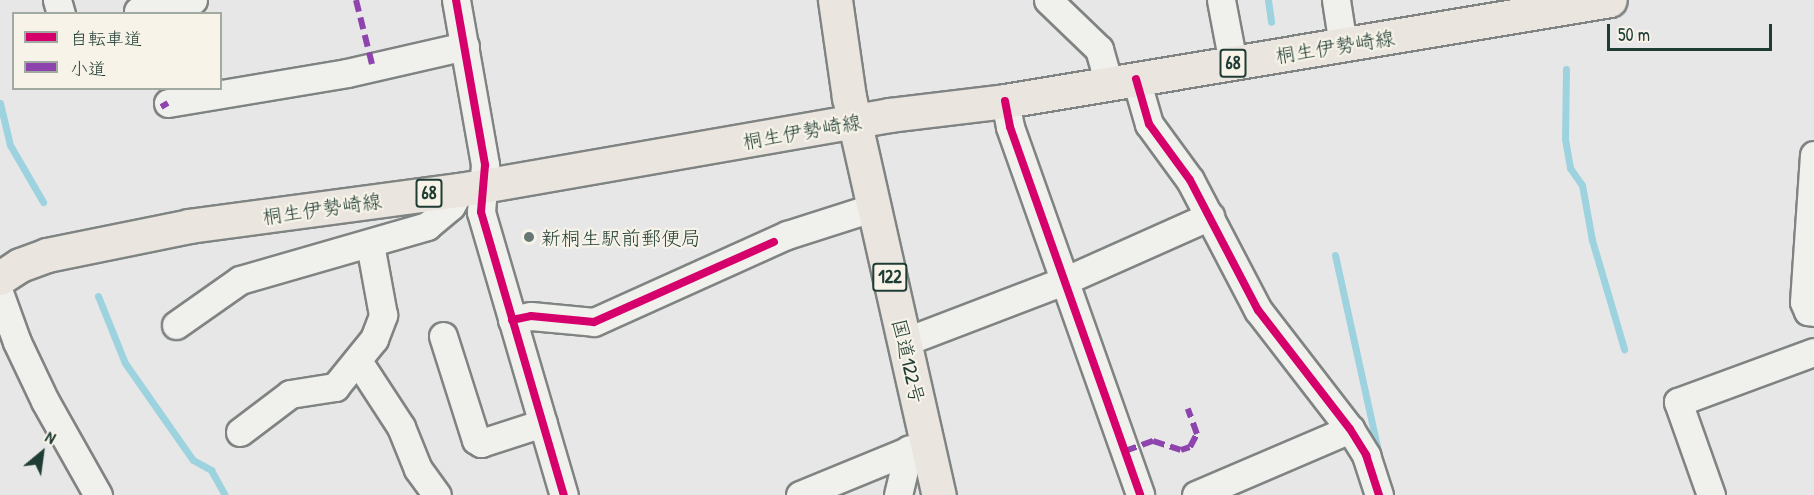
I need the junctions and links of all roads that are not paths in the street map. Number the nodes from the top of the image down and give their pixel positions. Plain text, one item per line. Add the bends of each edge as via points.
1 (193, 0) edge
2 (456, 0) edge
3 (835, 0) edge
4 (1048, 0) edge
5 (1221, 0) edge
6 (1336, 0) edge
7 (1610, 0) edge
8 (137, 8) edge
9 (1342, 45) junction
10 (465, 46) junction
11 (1233, 63) junction
12 (1122, 81) junction
13 (1005, 101) junction
14 (168, 103) dead end
15 (856, 122) junction
16 (1814, 154) edge
17 (471, 188) junction
18 (875, 207) junction
19 (1210, 216) junction
20 (370, 244) junction
21 (2, 278) edge
22 (1064, 280) junction
23 (1814, 312) edge
24 (512, 320) junction
25 (177, 325) dead end
26 (443, 336) dead end
27 (904, 342) junction
28 (1814, 352) edge
29 (358, 361) junction
30 (543, 423) junction
31 (1350, 429) junction
32 (240, 432) dead end
33 (918, 446) junction
34 (563, 494) edge
35 (98, 495) edge
36 (437, 495) edge
37 (800, 495) edge
38 (898, 495) edge
39 (939, 495) edge
40 (1140, 495) edge
41 (1196, 495) edge
42 (1379, 495) edge
43 (1711, 495) edge

1 - 8 street
2 - 10 street
3 - 15 main road, 122
4 - 12 street via 1099,49
5 - 11 street
6 - 9 street
7 - 9 main road, 桐生伊勢崎線 / 68
9 - 11 main road, 桐生伊勢崎線 / 68
10 - 14 street via 347,73
10 - 17 street via 485,165
11 - 12 main road, 桐生伊勢崎線 / 68
12 - 13 main road, 桐生伊勢崎線 / 68
12 - 19 street
13 - 15 main road, 桐生伊勢崎線 / 68
13 - 22 street via 1010,127
15 - 17 main road, 桐生伊勢崎線 / 68
15 - 18 main road, 国道122号 / 122
16 - 23 street via 1804,302 1808,311
17 - 20 street via 427,226
17 - 21 main road, 桐生伊勢崎線 / 68 via 189,226 47,255
17 - 24 street
18 - 24 street via 774,242 594,322 531,316
18 - 27 main road, 国道122号 / 122
19 - 22 street
19 - 31 street via 1258,310
20 - 25 street via 240,280
20 - 29 street via 382,326
21 - 35 street via 16,342
22 - 27 street
22 - 40 street
24 - 30 street
26 - 30 street via 476,440 481,443
27 - 33 main road, 国道122号 / 122
28 - 43 street via 1678,402
29 - 32 street via 335,387 290,394
29 - 36 street via 401,427 418,469
30 - 34 street
31 - 41 street
31 - 42 street via 1366,455
33 - 37 street
33 - 38 street
33 - 39 main road, 国道122号 / 122

